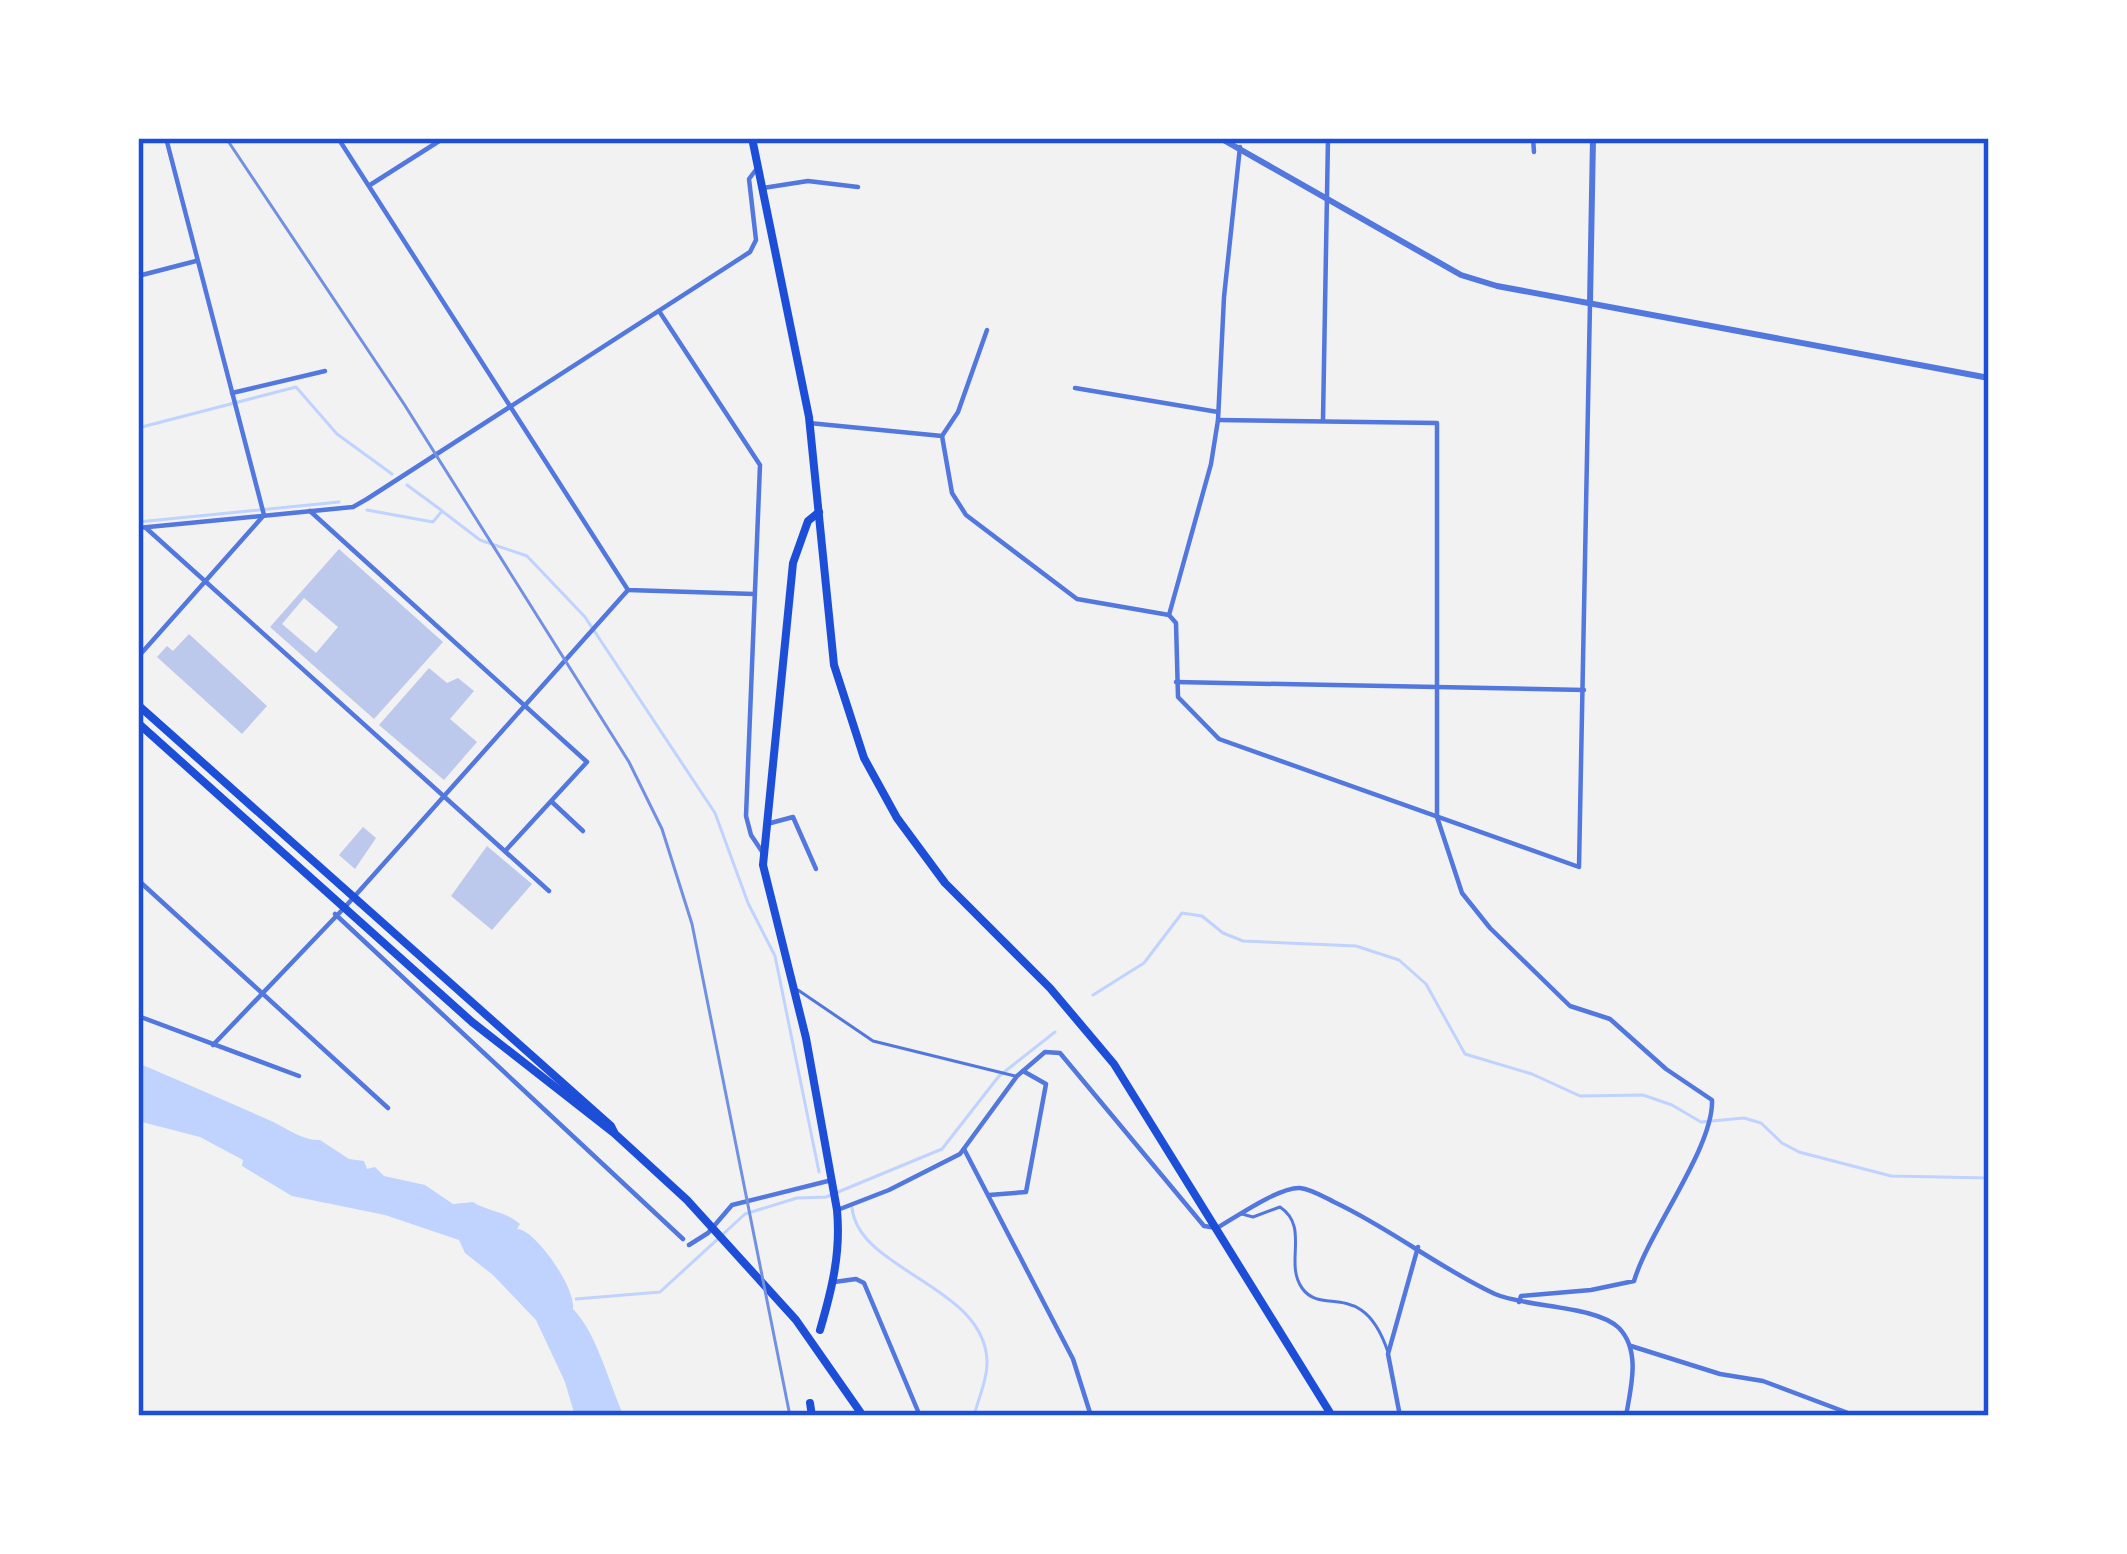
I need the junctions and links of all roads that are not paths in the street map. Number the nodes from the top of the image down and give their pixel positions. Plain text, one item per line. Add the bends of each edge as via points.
1 (166, 138) edge
2 (338, 138) edge
3 (444, 138) edge
4 (752, 138) edge
5 (1220, 138) edge
6 (1328, 138) edge
7 (1534, 138) edge
8 (1593, 138) edge
9 (1240, 147) junction
10 (1534, 152) dead end
11 (759, 171) junction
12 (370, 185) junction
13 (858, 187) dead end
14 (763, 188) junction
15 (1328, 199) junction
16 (198, 260) junction
17 (138, 275) edge
18 (1590, 303) junction
19 (659, 311) junction
20 (987, 330) dead end
21 (326, 371) dead end
22 (1989, 378) edge
23 (1075, 388) dead end
24 (234, 400) junction
25 (514, 406) junction
26 (1218, 416) junction
27 (1323, 420) junction
28 (809, 423) junction
29 (942, 436) junction
30 (820, 511) junction
31 (310, 512) junction
32 (264, 515) junction
33 (142, 528) edge
34 (207, 581) junction
35 (628, 590) junction
36 (754, 593) junction
37 (1168, 615) junction
38 (138, 657) edge
39 (1175, 682) junction
40 (1434, 684) junction
41 (1584, 690) junction
42 (138, 705) edge
43 (522, 706) junction
44 (138, 723) edge
45 (443, 797) junction
46 (552, 802) junction
47 (1437, 817) junction
48 (767, 824) junction
49 (583, 831) dead end
50 (505, 851) junction
51 (764, 854) junction
52 (816, 869) dead end
53 (138, 880) edge
54 (549, 891) dead end
55 (353, 897) junction
56 (345, 907) junction
57 (335, 914) junction
58 (794, 987) junction
59 (264, 994) junction
60 (138, 1016) edge
61 (213, 1045) junction
62 (1016, 1074) junction
63 (299, 1076) dead end
64 (388, 1108) dead end
65 (614, 1133) junction
66 (964, 1149) junction
67 (832, 1184) junction
68 (988, 1195) junction
69 (836, 1208) junction
70 (1242, 1214) junction
71 (1216, 1228) junction
72 (1418, 1247) junction
73 (835, 1282) junction
74 (1519, 1303) junction
75 (820, 1330) dead end
76 (1631, 1346) junction
77 (1388, 1354) junction
78 (810, 1403) dead end
79 (812, 1416) edge
80 (863, 1416) edge
81 (920, 1416) edge
82 (1091, 1416) edge
83 (1332, 1416) edge
84 (1400, 1416) edge
85 (1626, 1416) edge
86 (1856, 1416) edge

1 - 16 street
2 - 12 street
3 - 12 street
4 - 11 main road
5 - 9 street
6 - 15 street
7 - 10 street
8 - 18 street
9 - 15 street
9 - 26 street
11 - 14 main road
11 - 19 street via 749,179 754,247
12 - 25 street
13 - 14 street via 808,181
14 - 28 main road
15 - 18 street via 1461,275
15 - 27 street
16 - 17 street
16 - 24 street
18 - 22 street
18 - 41 street
19 - 25 street
19 - 36 street via 760,465
20 - 29 street
21 - 24 street
23 - 26 street
24 - 32 street
25 - 31 street via 353,507
25 - 35 street
26 - 27 street
26 - 37 street
27 - 40 street via 1437,423
28 - 29 street
28 - 30 main road
29 - 37 street via 952,493 966,515 1078,599
30 - 48 main road via 808,521 793,563
30 - 71 main road via 833,664 878,787 945,883 1102,1047
31 - 32 street
31 - 43 street
32 - 33 street
32 - 34 street
33 - 34 street
34 - 38 street
34 - 45 street
35 - 36 street
35 - 43 street
36 - 51 street via 746,816
37 - 39 street via 1176,623
39 - 40 street
39 - 47 street via 1178,697 1219,739
40 - 41 street
40 - 47 street
41 - 47 street via 1579,867
42 - 55 main road
43 - 45 street
43 - 46 street via 587,762
44 - 56 main road
45 - 50 street
45 - 55 street
46 - 49 street
46 - 50 street
47 - 74 street via 1462,893 1490,928 1570,1006 1610,1019 1712,1100 1634,1281 1521,1296
48 - 51 main road
48 - 52 street via 793,817
50 - 54 street
51 - 58 main road
53 - 59 street
55 - 56 street
55 - 65 main road
56 - 57 street
56 - 65 main road via 472,1022
57 - 59 street
57 - 67 street via 686,1242 708,1233 732,1205
58 - 62 lane via 873,1041
58 - 67 main road
59 - 61 street
59 - 64 street
60 - 61 street
61 - 63 street
62 - 66 street
62 - 68 street via 1046,1084 1026,1192
62 - 71 street via 1045,1052 1060,1053 1204,1226
65 - 80 main road via 796,1320
66 - 68 street
66 - 69 street
67 - 69 main road
68 - 82 street via 1073,1359
69 - 73 main road
70 - 71 street
70 - 72 street via 1300,1188
70 - 77 lane via 1287,1211 1302,1289 1359,1307 1380,1328
71 - 83 main road
72 - 74 street
72 - 77 street
73 - 75 main road
73 - 81 street via 864,1283
74 - 76 street via 1611,1322
76 - 85 street
76 - 86 street
77 - 84 street
78 - 79 main road

